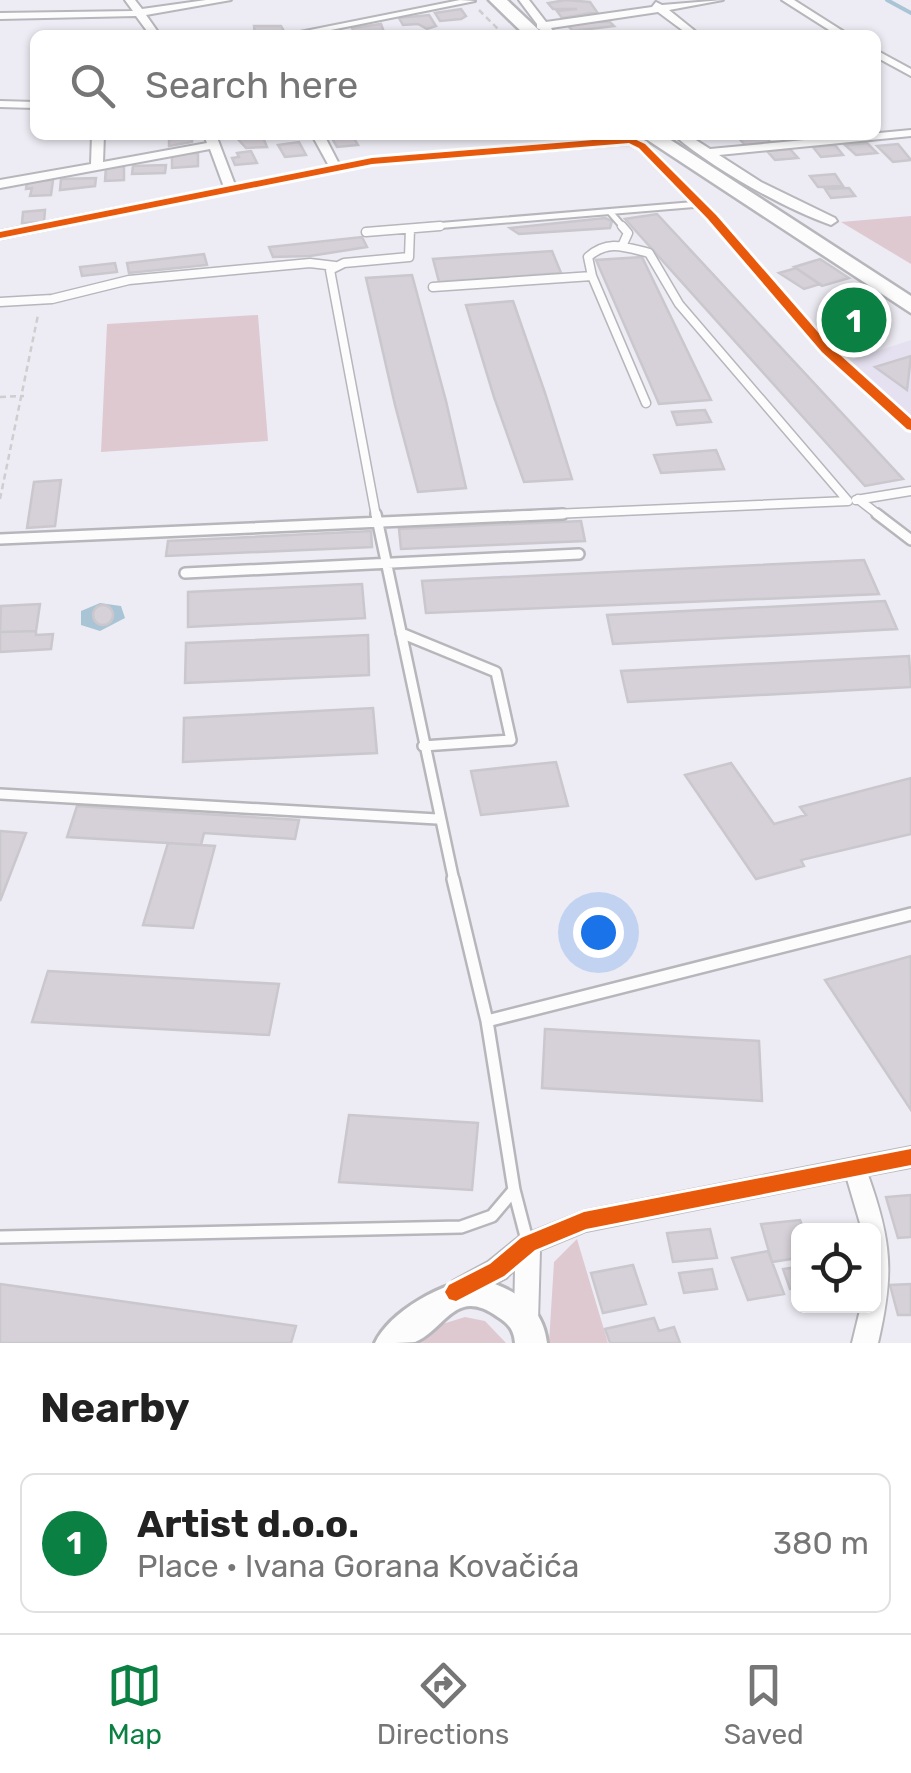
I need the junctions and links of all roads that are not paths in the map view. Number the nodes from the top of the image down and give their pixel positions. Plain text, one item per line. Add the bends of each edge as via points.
1 (130, 0) edge
2 (226, 0) edge
3 (486, 0) edge
4 (497, 0) edge
5 (524, 0) edge
6 (649, 0) edge
7 (718, 0) edge
8 (787, 0) edge
9 (470, 1) edge
10 (660, 8) junction
11 (140, 13) junction
12 (0, 16) edge
13 (152, 30) edge
14 (317, 30) edge
15 (518, 30) edge
16 (538, 30) edge
17 (689, 30) edge
18 (836, 30) edge
19 (881, 56) edge
20 (911, 73) edge
21 (0, 104) edge
22 (30, 105) edge
23 (909, 135) edge
24 (881, 136) edge
25 (98, 140) edge
26 (212, 140) edge
27 (321, 140) edge
28 (531, 140) edge
29 (621, 140) edge
30 (658, 140) edge
31 (672, 140) edge
32 (687, 140) edge
33 (814, 140) edge
34 (705, 153) junction
35 (97, 166) junction
36 (335, 168) junction
37 (0, 184) edge
38 (231, 189) junction
39 (700, 204) junction
40 (610, 212) junction
41 (831, 221) dead end
42 (410, 228) junction
43 (366, 232) dead end
44 (0, 236) edge
45 (622, 244) junction
46 (335, 266) junction
47 (592, 276) junction
48 (432, 287) dead end
49 (911, 294) edge
50 (0, 302) edge
51 (911, 306) edge
52 (646, 403) dead end
53 (911, 426) edge
54 (911, 491) edge
55 (853, 500) junction
56 (375, 520) junction
57 (0, 539) edge
58 (911, 540) edge
59 (578, 554) dead end
60 (385, 563) junction
61 (185, 572) dead end
62 (401, 633) junction
63 (423, 746) junction
64 (0, 794) edge
65 (437, 818) junction
66 (911, 914) edge
67 (487, 1021) junction
68 (911, 1157) edge
69 (855, 1170) junction
70 (514, 1190) junction
71 (0, 1237) edge
72 (528, 1244) junction
73 (456, 1292) junction
74 (528, 1332) edge
75 (391, 1343) edge
76 (865, 1343) edge

1 - 11 street
2 - 11 street
3 - 15 main road
4 - 16 main road
5 - 16 street
6 - 10 street
7 - 10 street
8 - 18 street
9 - 14 street
10 - 16 street
10 - 17 street
11 - 12 street
11 - 13 street
19 - 20 street
21 - 22 street
23 - 24 street
25 - 35 street
26 - 35 street
26 - 38 street
27 - 36 street
28 - 36 street
29 - 39 street via 636,142
30 - 51 main road
31 - 49 main road
32 - 34 street
33 - 34 street
34 - 41 street
35 - 37 street
36 - 38 street
38 - 44 street
39 - 40 lane
39 - 53 street via 826,350
40 - 42 lane
40 - 45 lane via 628,233
42 - 43 lane
42 - 46 lane via 410,257
45 - 47 lane via 590,253
45 - 55 lane via 649,253 679,304
46 - 50 lane via 129,280 41,301
46 - 56 lane via 330,270
47 - 48 lane
47 - 52 lane
54 - 55 lane
55 - 56 lane
55 - 58 lane
56 - 57 lane
56 - 60 lane
59 - 60 lane
60 - 61 lane
60 - 62 lane
62 - 63 lane
62 - 63 lane via 496,672 511,740
63 - 65 lane
64 - 65 lane
65 - 67 lane
66 - 67 lane
67 - 70 lane
68 - 69 street
69 - 72 street via 584,1221
69 - 76 street via 881,1260
70 - 71 lane via 496,1215 461,1227
70 - 72 lane
72 - 73 street
72 - 74 street
73 - 74 street via 495,1297
73 - 75 street

